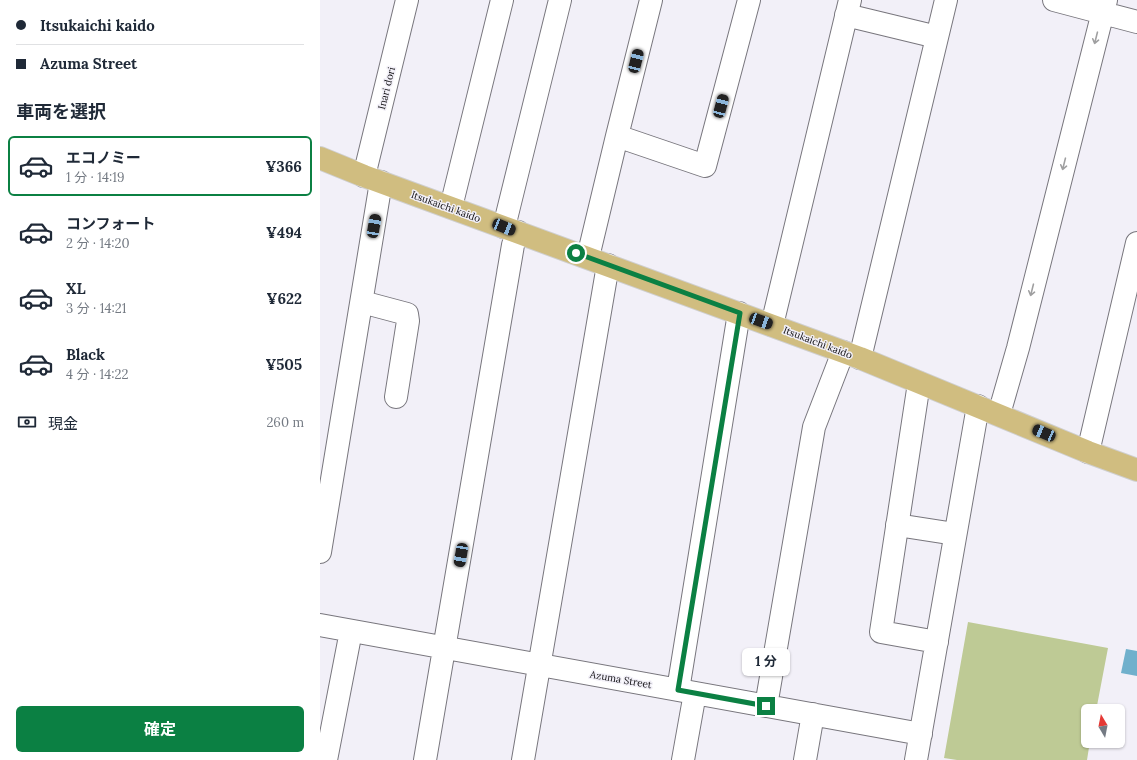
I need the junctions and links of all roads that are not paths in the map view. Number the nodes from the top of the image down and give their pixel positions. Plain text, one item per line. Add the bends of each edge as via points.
1 (407, 0) edge
2 (502, 0) edge
3 (560, 0) edge
4 (651, 0) edge
5 (749, 0) edge
6 (946, 0) edge
7 (1054, 0) edge
8 (1104, 6) edge
9 (848, 8) edge
10 (1137, 22) edge
11 (937, 37) junction
12 (617, 136) junction
13 (320, 158) edge
14 (373, 179) junction
15 (451, 207) junction
16 (511, 230) junction
17 (1137, 243) edge
18 (598, 261) junction
19 (362, 302) junction
20 (740, 313) junction
21 (772, 324) junction
22 (852, 355) junction
23 (918, 383) junction
24 (396, 397) dead end
25 (978, 406) junction
26 (999, 414) junction
27 (1088, 452) junction
28 (1137, 470) edge
29 (897, 526) junction
30 (955, 534) junction
31 (320, 552) edge
32 (320, 625) edge
33 (351, 631) junction
34 (937, 642) junction
35 (445, 648) junction
36 (539, 664) junction
37 (686, 691) junction
38 (766, 706) junction
39 (812, 714) junction
40 (921, 734) junction
41 (326, 760) edge
42 (425, 760) edge
43 (523, 760) edge
44 (683, 760) edge
45 (805, 760) edge
46 (916, 760) edge

1 - 14 street, Inari dori
2 - 15 street
3 - 16 street
4 - 12 street
5 - 12 street via 705,166
6 - 11 street
7 - 8 street
8 - 10 street
8 -> 26 street
9 - 11 street
9 - 21 street
11 - 22 street
12 - 18 street
13 - 14 main road, Itsukaichi kaido
14 - 15 main road, Itsukaichi kaido
14 - 19 street, Inari dori
15 - 16 main road, Itsukaichi kaido
16 - 18 main road, Itsukaichi kaido
16 - 35 street via 514,245
17 - 27 street
18 - 20 main road, Itsukaichi kaido
18 - 36 street
19 - 24 street via 407,314
19 - 31 street, Inari dori
20 - 21 main road, Itsukaichi kaido
20 - 37 street
21 - 22 main road, Itsukaichi kaido
22 - 23 main road, Itsukaichi kaido
22 - 38 street via 814,426
23 - 25 main road, Itsukaichi kaido
23 - 29 street
25 - 26 main road, Itsukaichi kaido
25 - 30 street
26 - 27 main road, Itsukaichi kaido
27 - 28 main road, Itsukaichi kaido
29 - 30 street
29 - 34 street via 881,632
30 - 34 street
32 - 33 street, Azuma Street
33 - 35 street, Azuma Street
33 - 41 street
34 - 40 street
35 - 36 street, Azuma Street
35 - 42 street
36 - 37 street, Azuma Street
36 - 43 street
37 - 38 street, Azuma Street
37 - 44 street
38 - 39 street, Azuma Street
39 - 40 street, Azuma Street
39 - 45 street
40 - 46 street

